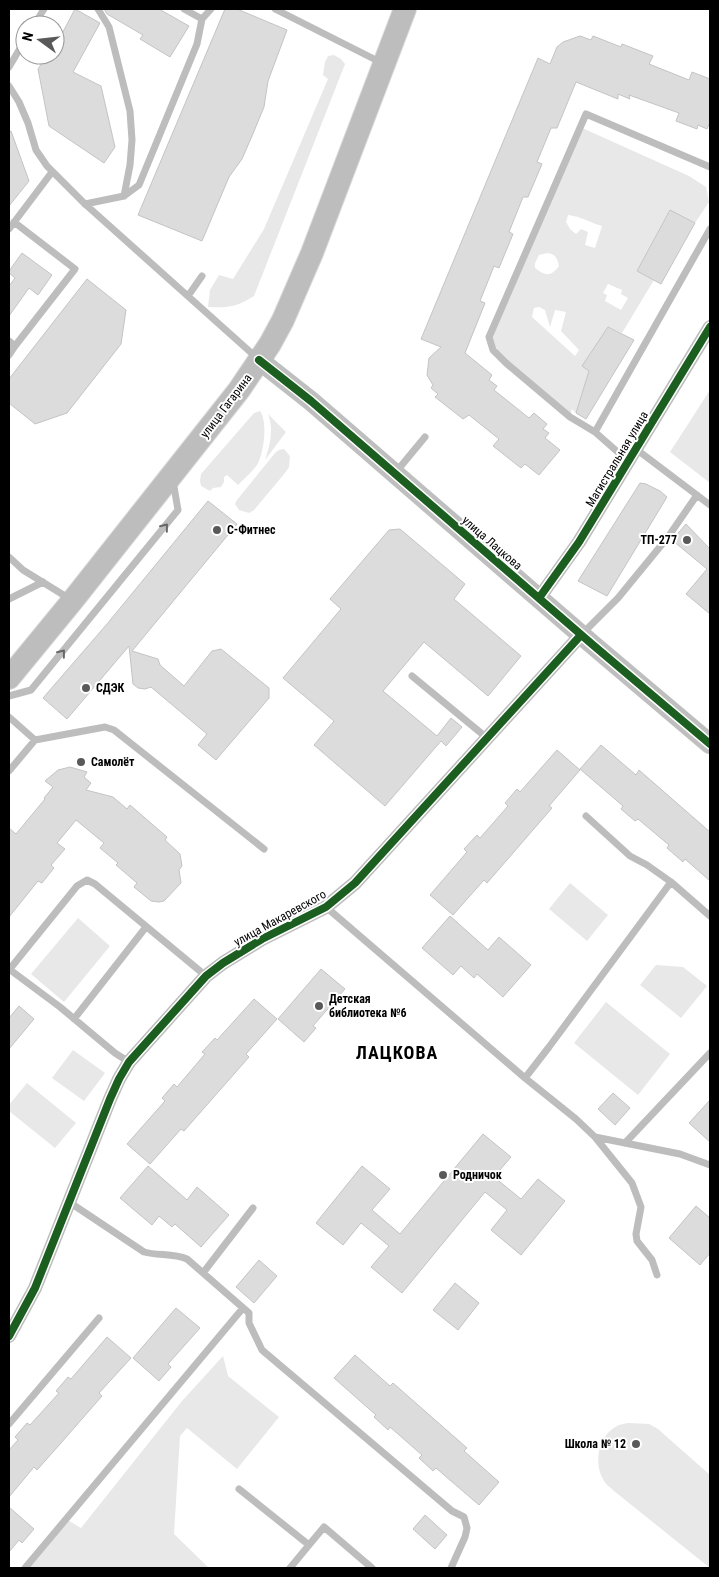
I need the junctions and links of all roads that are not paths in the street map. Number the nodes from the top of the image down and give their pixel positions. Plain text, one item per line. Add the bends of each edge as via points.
1 (98, 9) edge
2 (184, 9) edge
3 (211, 9) edge
4 (275, 9) edge
5 (405, 9) edge
6 (202, 20) junction
7 (385, 64) junction
8 (9, 86) edge
9 (710, 167) edge
10 (52, 172) junction
11 (124, 196) junction
12 (85, 204) junction
13 (14, 222) junction
14 (9, 229) edge
15 (710, 229) edge
16 (202, 276) dead end
17 (188, 296) junction
18 (710, 328) edge
19 (9, 341) edge
20 (15, 346) junction
21 (9, 355) edge
22 (260, 360) junction
23 (595, 432) junction
24 (425, 437) dead end
25 (636, 449) junction
26 (629, 462) junction
27 (395, 473) junction
28 (172, 476) junction
29 (697, 495) junction
30 (710, 505) edge
31 (9, 557) edge
32 (43, 582) junction
33 (539, 598) junction
34 (9, 599) edge
35 (73, 600) junction
36 (581, 635) junction
37 (412, 676) dead end
38 (9, 678) edge
39 (9, 696) edge
40 (9, 718) edge
41 (487, 738) junction
42 (36, 740) junction
43 (710, 744) edge
44 (9, 771) edge
45 (586, 816) dead end
46 (264, 849) dead end
47 (670, 882) junction
48 (326, 907) junction
49 (710, 916) edge
50 (146, 927) junction
51 (9, 969) edge
52 (206, 976) junction
53 (74, 1019) junction
54 (710, 1053) edge
55 (129, 1062) junction
56 (525, 1078) junction
57 (594, 1136) junction
58 (625, 1143) junction
59 (710, 1165) edge
60 (69, 1202) junction
61 (253, 1208) dead end
62 (203, 1273) junction
63 (657, 1275) dead end
64 (243, 1308) junction
65 (99, 1318) dead end
66 (9, 1336) edge
67 (9, 1424) edge
68 (240, 1489) dead end
69 (309, 1545) junction
70 (25, 1568) edge
71 (290, 1568) edge
72 (372, 1568) edge
73 (451, 1568) edge

1 - 11 lane via 109,28 130,111 132,140
2 - 6 lane
3 - 6 lane
4 - 7 lane
5 - 7 main road, улица Гагарина
6 - 11 lane via 197,44 146,170 139,185
7 - 22 main road, улица Гагарина via 298,289
8 - 10 lane via 28,123 36,150
9 - 23 lane via 586,114 488,337 493,350 506,363 570,416
10 - 12 lane
10 - 13 lane
11 - 12 lane
12 - 17 lane
13 - 14 lane
13 - 20 lane via 75,269
15 - 23 lane
16 - 17 lane
17 - 22 lane
18 - 25 street, Магистральная улица
19 - 20 lane
20 - 21 lane
22 - 27 street, улица Лацкова
22 - 28 main road, улица Гагарина
23 - 26 lane
24 - 27 lane
25 - 26 street, Магистральная улица
25 - 29 lane
26 - 33 street, Магистральная улица
27 - 33 street, улица Лацкова
28 - 35 main road, улица Гагарина
39 -> 28 lane via 31,690 178,510
29 - 30 lane
29 - 36 lane via 668,537 618,598
31 - 32 lane
32 - 34 lane
32 - 35 lane
33 - 36 street, улица Лацкова
35 - 38 main road, улица Гагарина
36 - 41 street, улица Макаревского
36 - 43 street, улица Лацкова
37 - 41 lane
40 - 42 lane
41 - 48 street, улица Макаревского via 356,883
42 - 44 lane
42 - 46 lane via 105,727 114,730
45 - 47 lane via 630,856
47 - 49 lane
47 - 56 lane
48 - 52 street, улица Макаревского via 262,939
48 - 56 lane
50 - 51 lane via 87,880 77,886
50 - 52 lane
50 - 53 lane
51 - 53 lane
52 - 55 street, улица Макаревского
53 - 55 lane
54 - 58 lane
55 - 60 street, улица Макаревского via 110,1099
56 - 57 lane
57 - 58 lane
57 - 63 lane via 632,1183 640,1207 637,1241 652,1260
58 - 59 lane via 680,1154
60 - 62 lane via 144,1252 179,1256
60 - 66 street, улица Макаревского via 35,1288
61 - 62 lane
62 - 64 lane
64 - 70 lane
64 - 73 lane via 249,1313 249,1323 262,1350 452,1511 464,1517 465,1537
65 - 67 lane
68 - 69 lane
69 - 71 lane
69 - 72 lane via 324,1527

